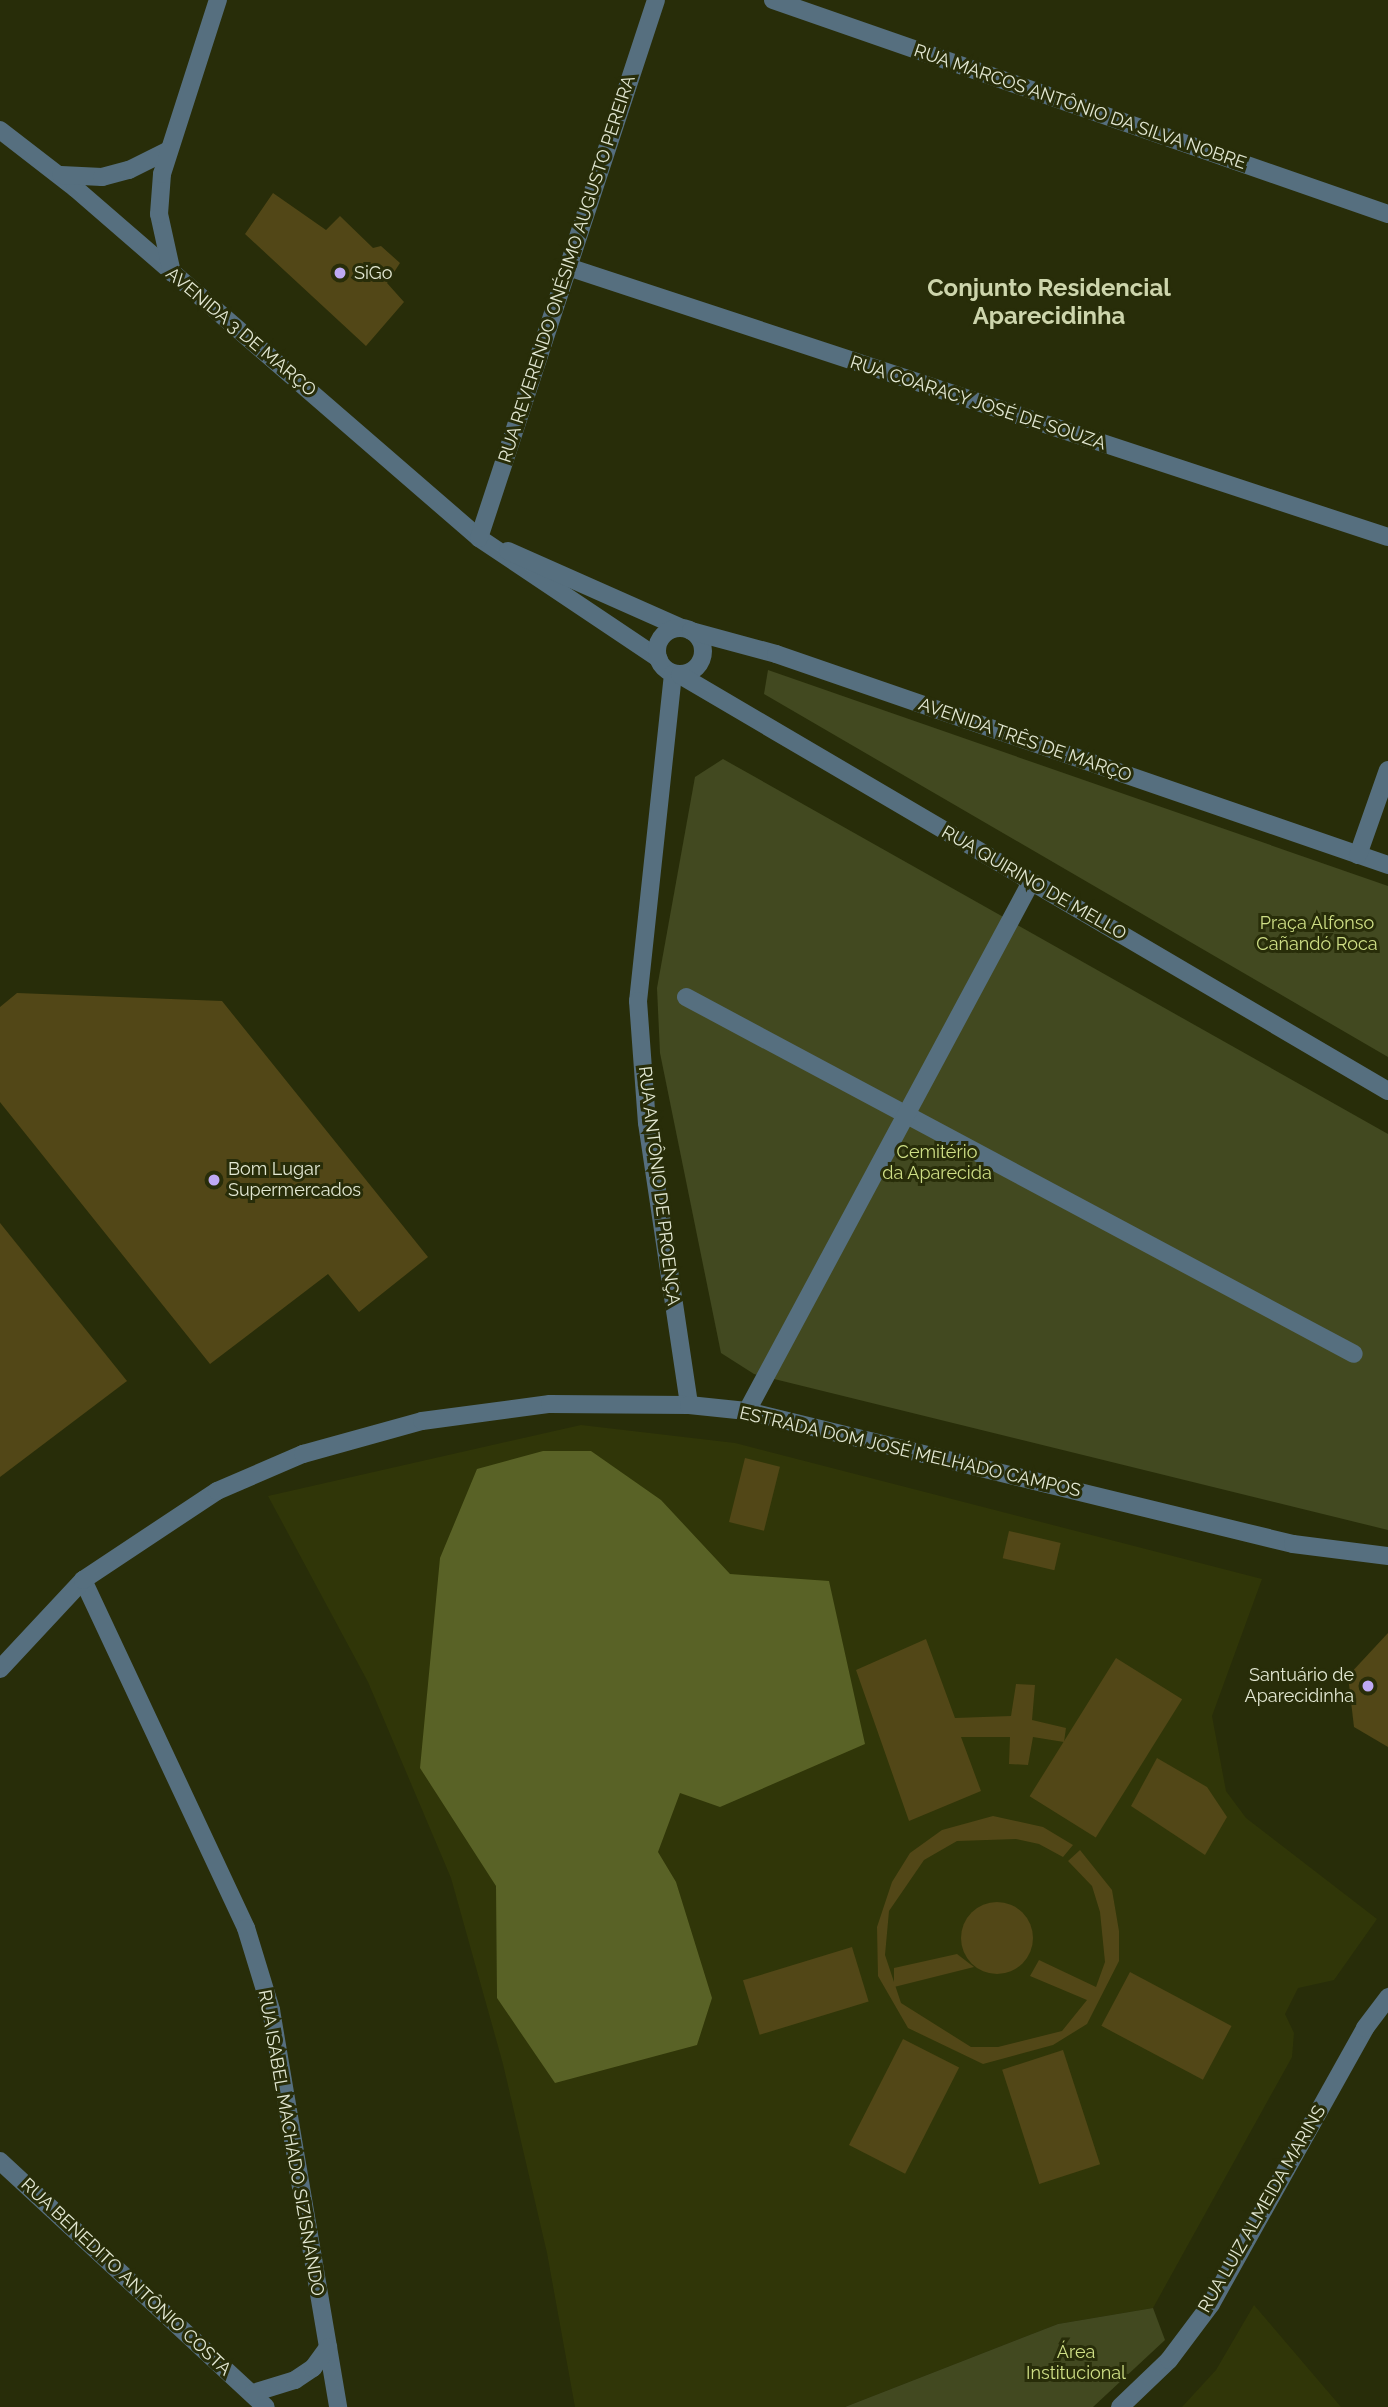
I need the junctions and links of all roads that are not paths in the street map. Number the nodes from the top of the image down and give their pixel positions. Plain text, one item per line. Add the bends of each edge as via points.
1 (218, 0) edge
2 (656, 0) edge
3 (772, 0) edge
4 (0, 130) edge
5 (167, 151) junction
6 (58, 174) junction
7 (1388, 214) edge
8 (568, 267) junction
9 (173, 275) junction
10 (1388, 537) edge
11 (479, 538) junction
12 (687, 629) junction
13 (658, 658) junction
14 (677, 674) junction
15 (1388, 770) edge
16 (1358, 855) junction
17 (1388, 865) edge
18 (1031, 881) junction
19 (687, 997) dead end
20 (1388, 1091) edge
21 (905, 1114) junction
22 (1354, 1354) dead end
23 (689, 1405) junction
24 (747, 1411) junction
25 (1388, 1556) edge
26 (83, 1580) junction
27 (0, 1669) edge
28 (1388, 1997) edge
29 (0, 2161) edge
30 (328, 2347) junction
31 (253, 2393) junction
32 (266, 2407) edge
33 (338, 2407) edge
34 (1120, 2407) edge

1 - 5 street
2 - 8 street, RUA REVERENDO ONÉSIMO AUGUSTO PEREIRA
3 - 7 street, RUA MARCOS ANTÔNIO DA SILVA NOBRE
4 - 6 street, AVENIDA 3 DE MARÇO
5 - 6 street via 129,170 102,177
5 - 9 street via 159,214
6 - 9 street, AVENIDA 3 DE MARÇO
8 - 10 street, RUA COARACY JOSÉ DE SOUZA
8 - 11 street, RUA REVERENDO ONÉSIMO AUGUSTO PEREIRA
9 - 11 street, AVENIDA 3 DE MARÇO
11 - 12 street, AVENIDA TRÊS DE MARÇO
11 - 13 street
12 - 13 street via 663,636
12 - 14 street via 701,643 702,657 694,670
12 - 16 street, AVENIDA TRÊS DE MARÇO via 776,654
13 - 14 street
14 - 18 street, RUA QUIRINO DE MELLO
14 - 23 street, RUA ANTÔNIO DE PROENÇA via 638,1001 648,1123
15 - 16 street
16 - 17 street, AVENIDA TRÊS DE MARÇO
18 - 20 street, RUA QUIRINO DE MELLO
18 - 21 street
19 - 21 street
21 - 22 street
21 - 24 street
23 - 24 street, ESTRADA DOM JOSÉ MELHADO CAMPOS
23 - 26 street, ESTRADA DOM JOSÉ MELHADO CAMPOS via 550,1404 422,1420 303,1454 217,1491
24 - 25 street, ESTRADA DOM JOSÉ MELHADO CAMPOS via 1293,1544
26 - 27 street, ESTRADA DOM JOSÉ MELHADO CAMPOS
26 - 30 street, RUA ISABEL MACHADO SIZISNANDO via 246,1928 271,2010
28 - 34 street, RUA LUIZ ALMEIDA MARINS via 1365,2028 1211,2304 1169,2360
29 - 31 street, RUA BENEDITO ANTÔNIO COSTA
30 - 31 street via 313,2368 295,2380
30 - 33 street, RUA ISABEL MACHADO SIZISNANDO
31 - 32 street, RUA BENEDITO ANTÔNIO COSTA

